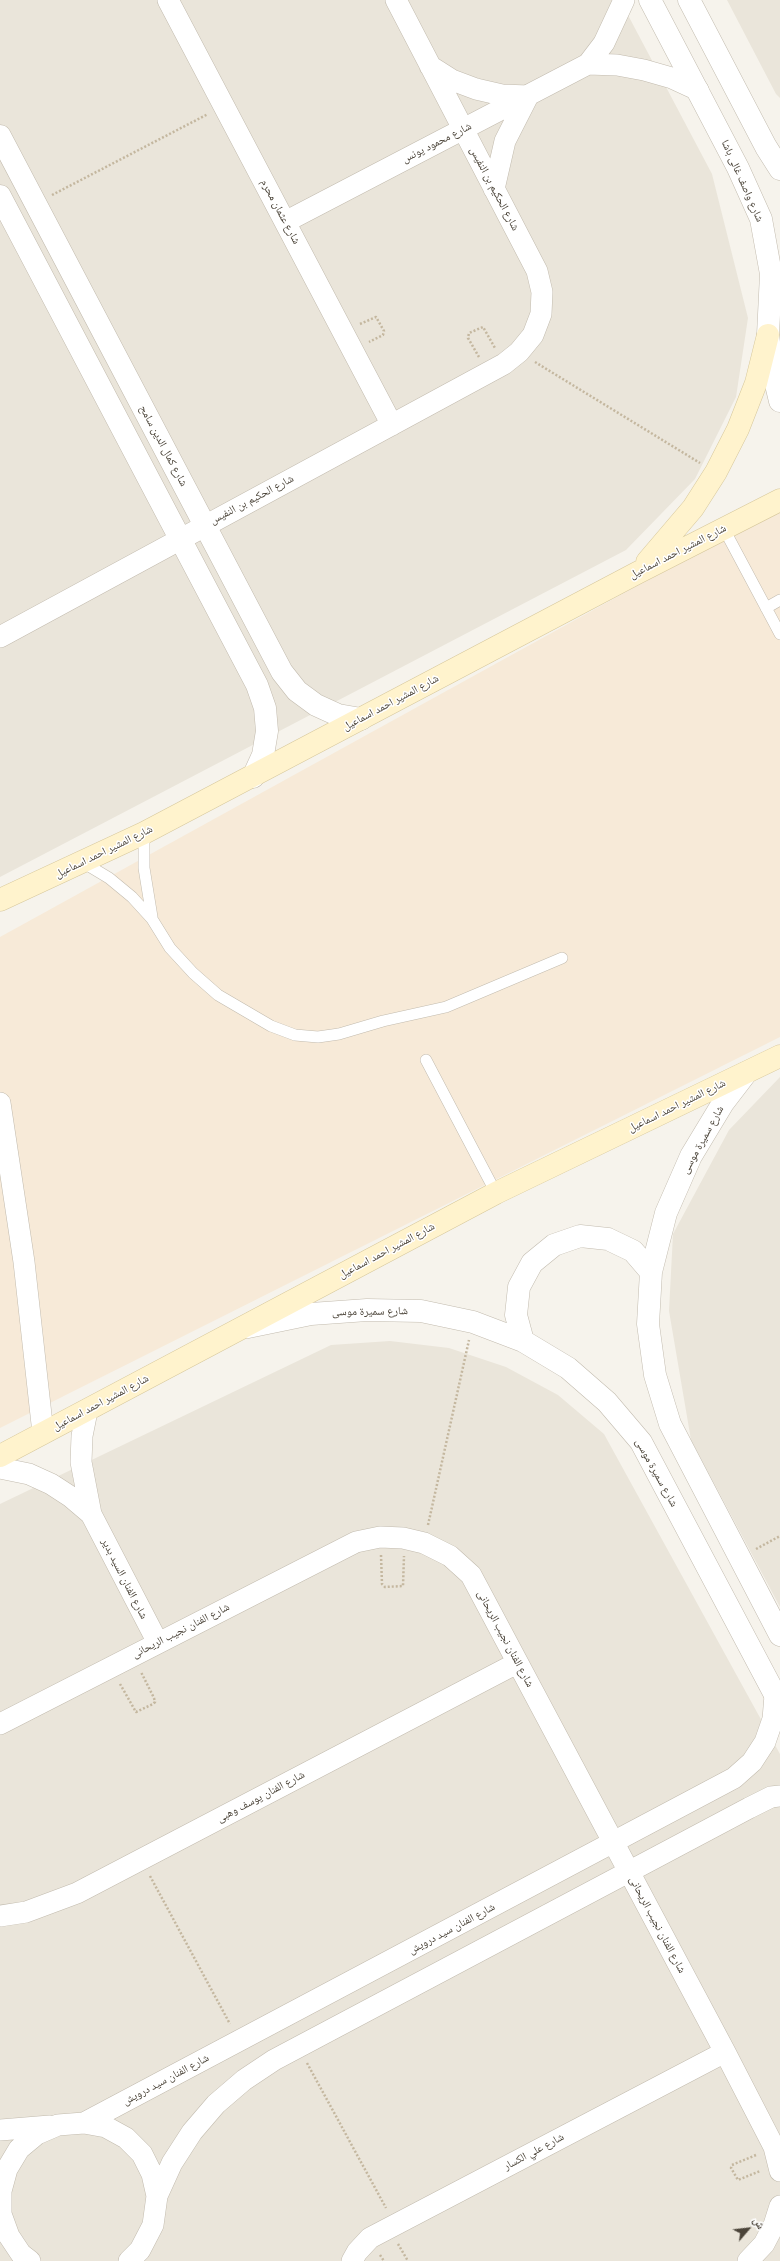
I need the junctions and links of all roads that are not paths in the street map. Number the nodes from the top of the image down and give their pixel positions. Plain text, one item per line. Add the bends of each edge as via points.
1 (168, 0) edge
2 (396, 0) edge
3 (624, 0) edge
4 (650, 0) edge
5 (689, 0) edge
6 (588, 64) junction
7 (430, 66) junction
8 (698, 90) junction
9 (528, 96) junction
10 (463, 130) junction
11 (0, 136) edge
12 (780, 170) edge
13 (494, 189) junction
14 (0, 196) edge
15 (285, 222) junction
16 (776, 284) edge
17 (768, 335) junction
18 (780, 401) edge
19 (392, 425) junction
20 (780, 500) edge
21 (205, 526) junction
22 (724, 529) junction
23 (180, 539) junction
24 (637, 573) junction
25 (780, 600) edge
26 (766, 608) junction
27 (780, 634) edge
28 (0, 637) edge
29 (361, 720) junction
30 (253, 777) junction
31 (144, 833) junction
32 (84, 863) junction
33 (0, 900) edge
34 (152, 919) junction
35 (562, 958) dead end
36 (780, 1056) edge
37 (426, 1060) dead end
38 (746, 1073) junction
39 (0, 1103) edge
40 (4, 1155) edge
41 (6, 1180) edge
42 (496, 1194) junction
43 (651, 1272) junction
44 (241, 1328) junction
45 (523, 1341) junction
46 (87, 1411) junction
47 (43, 1433) junction
48 (0, 1456) edge
49 (0, 1468) edge
50 (91, 1514) junction
51 (780, 1635) edge
52 (158, 1643) junction
53 (517, 1663) junction
54 (778, 1700) edge
55 (0, 1724) edge
56 (780, 1796) edge
57 (614, 1843) junction
58 (628, 1872) junction
59 (0, 1916) edge
60 (725, 2052) junction
61 (84, 2123) junction
62 (58, 2125) junction
63 (0, 2130) edge
64 (778, 2160) edge
65 (157, 2196) junction
66 (780, 2206) edge
67 (4, 2232) edge
68 (136, 2257) edge
69 (30, 2261) edge
70 (352, 2261) edge
71 (748, 2261) edge

1 - 15 street, شارع عثمان محرم
2 - 7 street, شارع الحكيم بن النفيس
3 - 6 street, شارع محمود يونس via 604,42
4 - 8 street, شارع واصف غالى باشا
5 - 12 street
6 - 8 street via 644,70 672,78
6 - 9 street, شارع محمود يونس
7 - 9 street via 452,80 476,89 502,95
7 - 10 street, شارع الحكيم بن النفيس
8 - 16 street, شارع واصف غالى باشا via 761,219
9 - 10 street, شارع محمود يونس
9 - 13 street via 505,141
10 - 13 street, شارع الحكيم بن النفيس
10 - 15 street, شارع محمود يونس
11 - 21 street, شارع كمال الدين سامح
13 - 19 street, شارع الحكيم بن النفيس via 537,271 542,292 541,314 533,335 503,363
14 - 23 street
15 - 19 street, شارع عثمان محرم
16 - 17 street, شارع واصف غالى باشا
17 - 18 street, شارع واصف غالى باشا
17 - 24 main road via 756,383 738,429 716,472 693,508
19 - 21 street, شارع الحكيم بن النفيس
20 - 22 main road, شارع المشير احمد اسماعيل
21 - 23 street, شارع الحكيم بن النفيس
21 - 29 street, شارع كمال الدين سامح via 282,672 297,691 316,705 338,715
22 - 24 main road, شارع المشير احمد اسماعيل
22 - 26 lane
23 - 28 street, شارع الحكيم بن النفيس
23 - 30 street via 257,685 265,708 267,732 263,755
24 - 29 main road, شارع المشير احمد اسماعيل
25 - 26 lane
26 - 27 lane
29 - 30 main road, شارع المشير احمد اسماعيل
30 - 31 main road, شارع المشير احمد اسماعيل
31 - 32 main road, شارع المشير احمد اسماعيل
31 - 34 lane via 144,868
32 - 33 main road, شارع المشير احمد اسماعيل
32 - 34 lane via 121,887
34 - 35 lane via 179,958 218,995 271,1026 295,1035 318,1037 339,1034 446,1007
36 - 38 main road, شارع المشير احمد اسماعيل
37 - 42 lane
38 - 42 main road, شارع المشير احمد اسماعيل
38 - 43 street, شارع سميرة موسى via 723,1103 691,1156 666,1213
39 - 40 street
40 - 41 street
41 - 47 street
42 - 44 main road, شارع المشير احمد اسماعيل
43 - 45 street via 633,1251 608,1239 580,1236 554,1245 532,1262 519,1287 516,1314
43 - 51 street, شارع سميرة موسى via 648,1324 655,1375 668,1417
44 - 45 street, شارع سميرة موسى via 311,1314 367,1310 421,1311 473,1322
44 - 46 main road, شارع المشير احمد اسماعيل
45 - 54 street, شارع سميرة موسى via 568,1368 607,1402 641,1442
46 - 47 main road, شارع المشير احمد اسماعيل
46 - 50 street, شارع الفنان السيد بدير via 80,1462
47 - 48 main road, شارع المشير احمد اسماعيل
49 - 50 street, شارع الفنان السيد بدير via 29,1474 51,1484
50 - 52 street, شارع الفنان السيد بدير
52 - 53 street, شارع الفنان نجيب الريحانى via 356,1542 380,1537 403,1538 424,1543 450,1556 471,1576
52 - 55 street, شارع الفنان نجيب الريحانى
53 - 57 street, شارع الفنان نجيب الريحانى
53 - 59 street, شارع الفنان يوسف وهبى via 52,1904
54 - 57 street, شارع الفنان سيد درويش via 767,1736 752,1762 734,1778
56 - 58 street via 771,1797
57 - 58 street, شارع الفنان نجيب الريحانى
57 - 61 street, شارع الفنان سيد درويش
58 - 60 street, شارع الفنان نجيب الريحانى
58 - 65 street via 298,2047 244,2080 216,2104 192,2132 172,2163
60 - 64 street, شارع الفنان نجيب الريحانى
60 - 70 street, شارع علي الكسار via 370,2238
61 - 62 street
61 - 65 street via 106,2127 142,2154 152,2174
62 - 63 street
62 - 67 street via 31,2139 20,2149 7,2169 1,2191
65 - 68 street via 154,2225
66 - 71 street via 764,2244
67 - 69 street via 21,2254

